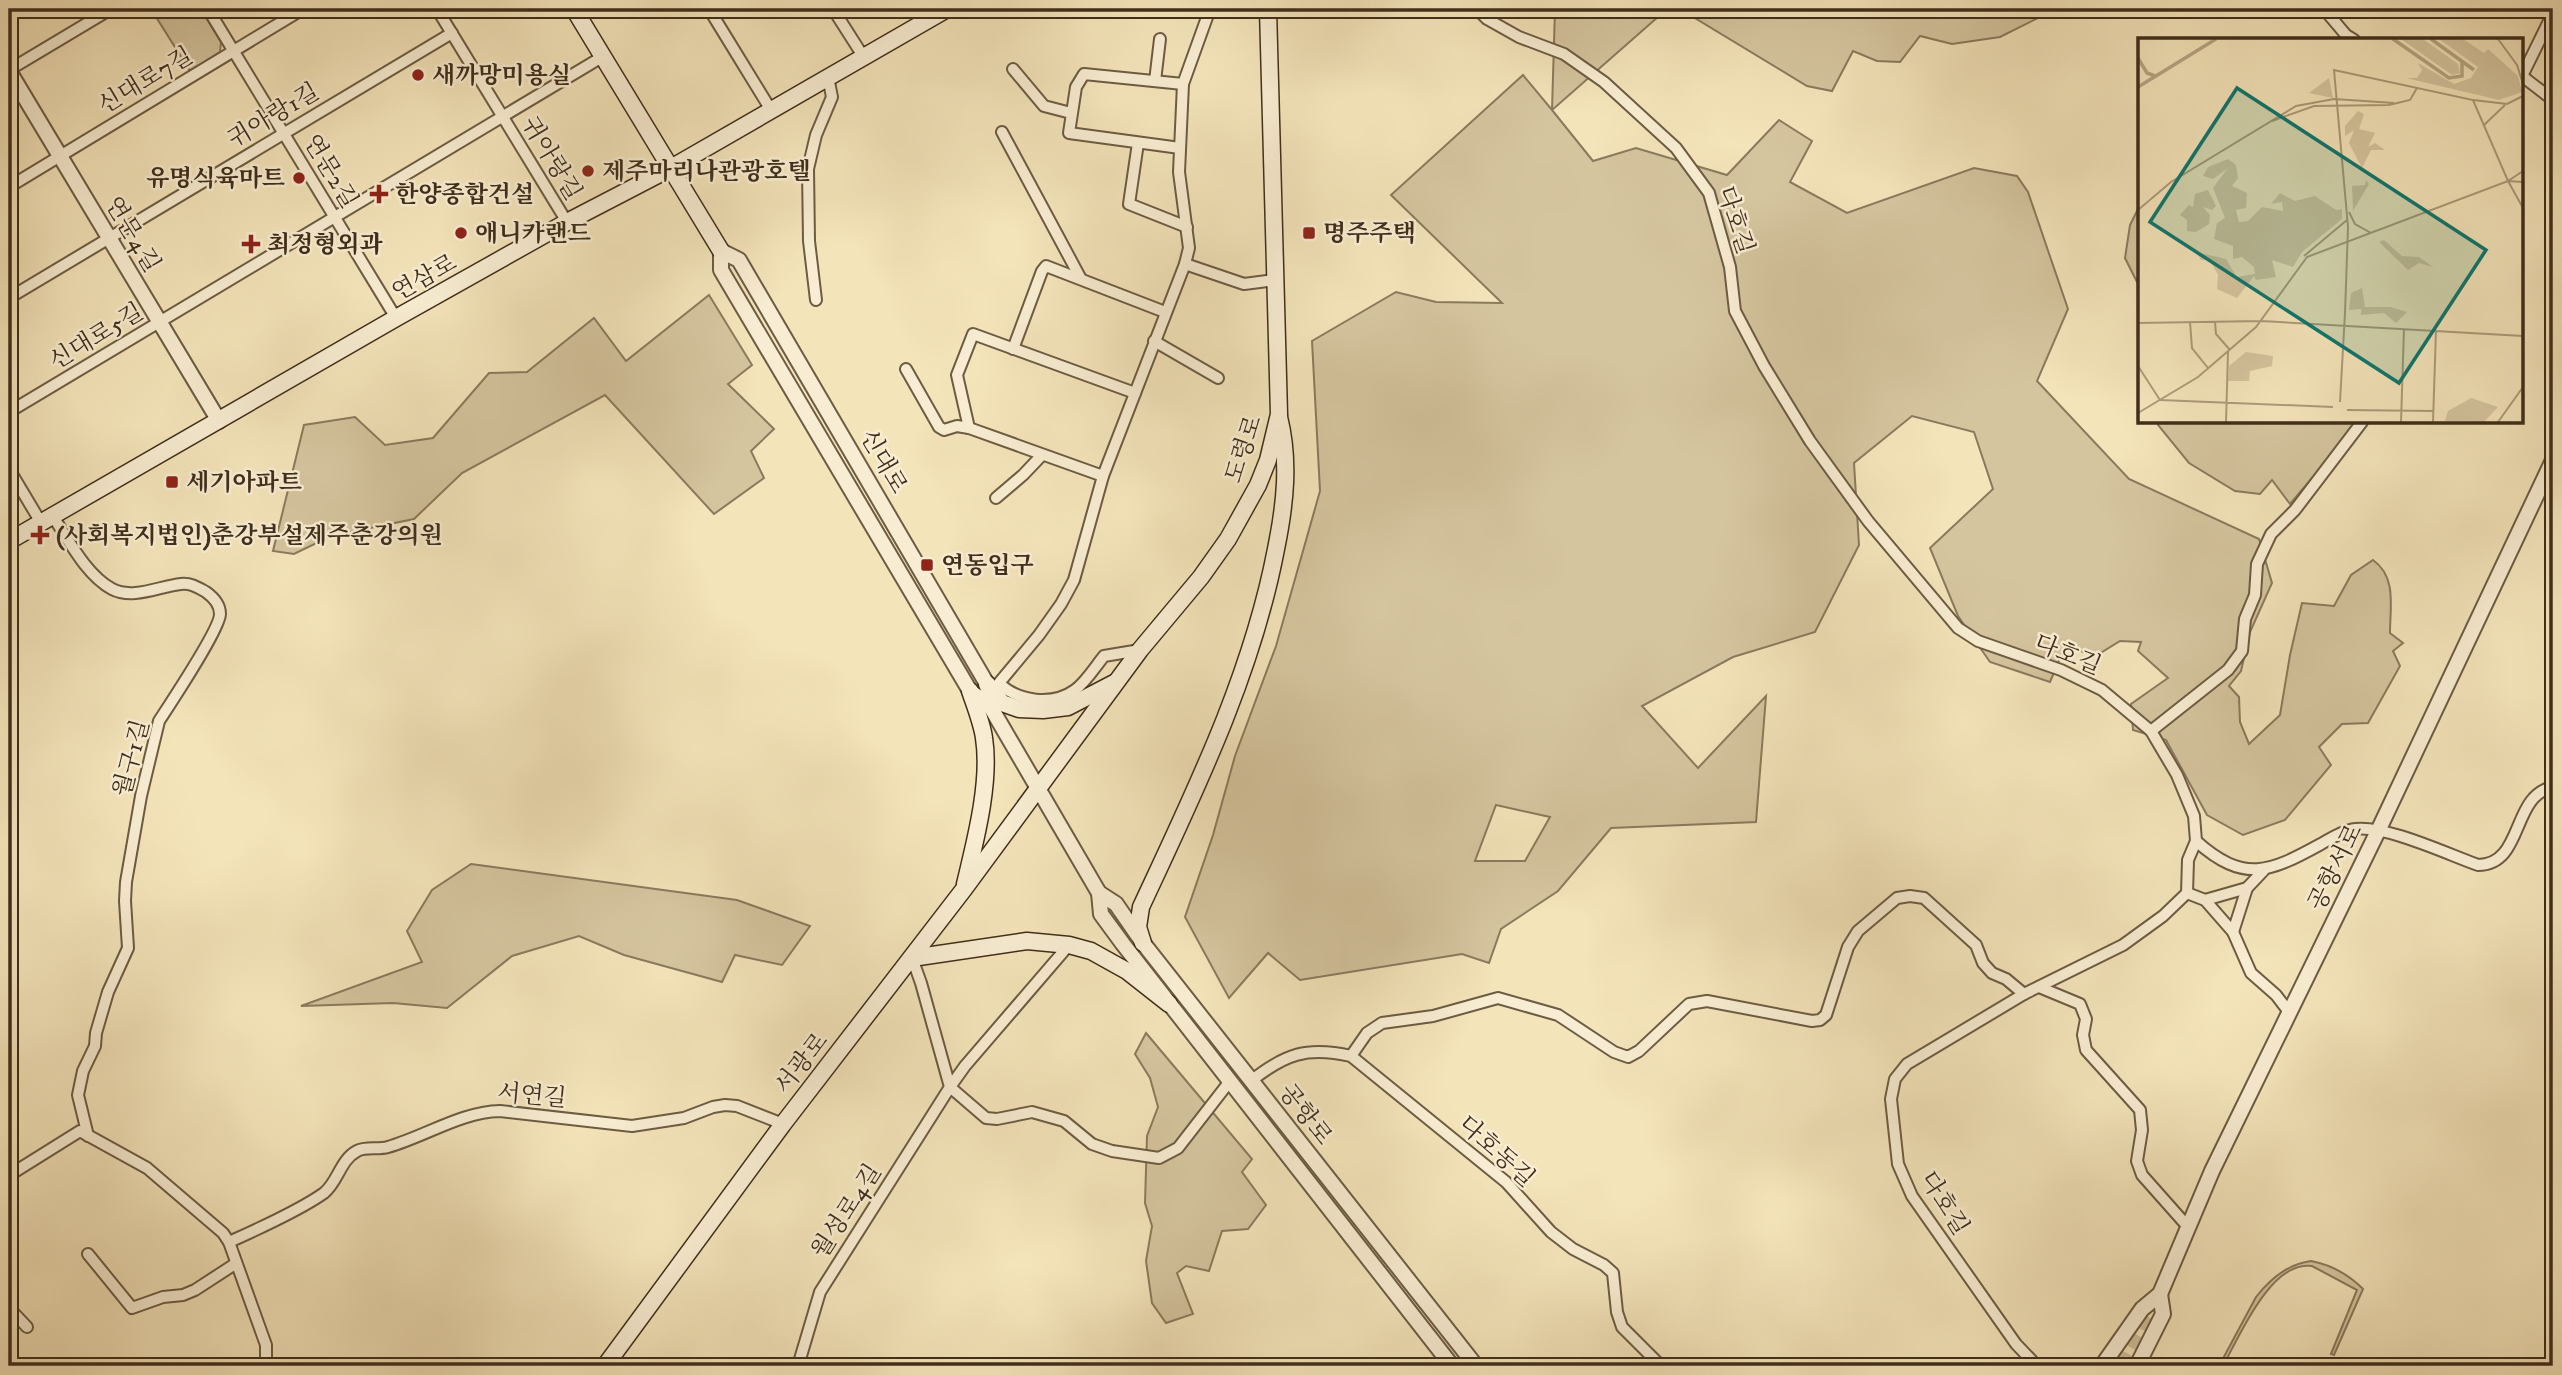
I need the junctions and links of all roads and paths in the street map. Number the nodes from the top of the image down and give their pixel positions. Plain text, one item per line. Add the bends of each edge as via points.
1 (111, 9) edge
2 (208, 9) edge
3 (303, 9) edge
4 (436, 9) edge
5 (574, 9) edge
6 (709, 9) edge
7 (833, 9) edge
8 (1210, 9) edge
9 (1268, 9) edge
10 (1477, 9) edge
11 (2324, 9) edge
12 (941, 10) edge
13 (2553, 13) edge
14 (452, 33) junction
15 (2351, 38) edge
16 (1160, 40) dead end
17 (233, 51) junction
18 (863, 56) junction
19 (602, 57) junction
20 (1013, 69) dead end
21 (9, 71) edge
22 (2524, 72) edge
23 (828, 76) junction
24 (2524, 78) edge
25 (1155, 81) junction
26 (1183, 84) junction
27 (2553, 100) edge
28 (771, 110) junction
29 (1071, 113) junction
30 (502, 117) junction
31 (1002, 132) dead end
32 (284, 134) junction
33 (1138, 143) junction
34 (1180, 148) junction
35 (60, 156) junction
36 (671, 168) junction
37 (9, 187) edge
38 (335, 217) junction
39 (567, 222) junction
40 (1187, 227) junction
41 (109, 238) junction
42 (721, 251) junction
43 (1185, 264) junction
44 (1081, 279) junction
45 (1275, 281) junction
46 (9, 298) edge
47 (816, 300) dead end
48 (1165, 312) junction
49 (396, 318) junction
50 (160, 322) junction
51 (1154, 341) junction
52 (1013, 349) junction
53 (906, 369) dead end
54 (1218, 378) dead end
55 (1135, 393) junction
56 (9, 412) edge
57 (1279, 414) junction
58 (219, 421) junction
59 (2360, 424) edge
60 (969, 428) junction
61 (1042, 455) junction
62 (2553, 460) edge
63 (9, 469) edge
64 (1103, 476) junction
65 (996, 498) dead end
66 (46, 518) junction
67 (9, 541) edge
68 (1140, 650) junction
69 (1119, 680) junction
70 (987, 684) junction
71 (970, 691) junction
72 (990, 706) junction
73 (2151, 731) junction
74 (2553, 787) edge
75 (1038, 791) junction
76 (2379, 830) junction
77 (2196, 841) junction
78 (2264, 870) junction
79 (2247, 888) junction
80 (964, 889) junction
81 (1099, 893) junction
82 (2187, 893) junction
83 (2205, 900) junction
84 (2233, 932) junction
85 (1143, 943) junction
86 (1069, 946) junction
87 (912, 958) junction
88 (2039, 987) junction
89 (2024, 994) junction
90 (1169, 1004) junction
91 (2289, 1012) junction
92 (1351, 1056) junction
93 (1230, 1081) junction
94 (1251, 1081) junction
95 (950, 1087) junction
96 (783, 1124) junction
97 (88, 1136) junction
98 (9, 1172) edge
99 (2189, 1228) junction
100 (229, 1242) junction
101 (88, 1254) dead end
102 (235, 1264) junction
103 (2160, 1294) junction
104 (9, 1308) edge
105 (27, 1327) dead end
106 (266, 1366) edge
107 (605, 1366) edge
108 (798, 1366) edge
109 (1452, 1366) edge
110 (1476, 1366) edge
111 (1661, 1366) edge
112 (2037, 1366) edge
113 (2102, 1366) edge
114 (2137, 1366) edge

1 - 21 street
2 - 17 street, 연문2길
3 - 17 street, 신대로7길
4 - 14 street, 귀아랑길
5 - 19 main road, 신대로
6 - 28 street
7 - 18 street
8 - 26 street
9 - 45 main road, 도령로
10 - 73 street, 다호길 via 1519,37 1564,54 1604,82 1676,148 1709,193 1730,267 1735,311 1764,366 1810,441 1868,521 1958,628 1978,641 2061,670 2102,690
11 - 15 street
12 - 18 main road, 연삼로
13 - 22 street
14 - 30 street, 귀아랑길
14 - 32 street, 귀아랑1길
16 - 25 street
17 - 32 street, 연문2길
17 - 35 street, 신대로7길
18 - 23 main road, 연삼로
19 - 30 street, 신대로5길
19 - 36 main road, 신대로
20 - 29 street via 1044,106
21 - 35 street, 연문4길
23 - 28 main road, 연삼로
23 - 47 street via 832,97 808,169
24 - 27 street
25 - 26 street
25 - 29 street via 1084,74
26 - 34 street
28 - 36 main road, 연삼로
29 - 33 street via 1069,133
30 - 38 street, 신대로5길
30 - 39 street, 귀아랑길
31 - 44 street
32 - 38 street, 연문2길
32 - 41 street, 귀아랑1길
33 - 34 street
33 - 40 street via 1129,204
34 - 40 street
35 - 37 street, 신대로7길
35 - 41 street, 연문4길
36 - 39 main road, 연삼로
36 - 42 main road, 신대로
38 - 49 street, 연문2길
38 - 50 street, 신대로5길
39 - 49 main road, 연삼로
40 - 43 street
41 - 46 street, 귀아랑1길
41 - 50 street, 연문4길
42 - 70 street, 신대로 via 739,260
42 - 71 street, 신대로 via 721,270
43 - 45 street via 1244,284
43 - 48 street
44 - 48 street
44 - 52 street via 1046,267 1042,271
45 - 57 main road, 도령로
48 - 51 street
49 - 58 main road, 연삼로
50 - 56 street, 신대로5길
50 - 58 street, 연문4길
51 - 54 street
51 - 55 street
52 - 55 street
52 - 60 street via 973,334 957,375
53 - 60 street via 939,427
55 - 64 street
57 - 68 main road, 도령로 via 1268,460 1245,511 1202,577
57 - 85 main road via 1286,465 1282,518 1256,636 1208,761 1141,907 1138,928
58 - 66 main road, 연삼로
59 - 73 street via 2271,534 2258,564 2242,651 2228,670
60 - 61 street
61 - 64 street
61 - 65 street
62 - 76 street, 공항서로
63 - 66 street
64 - 68 street via 1074,580 1046,625 999,683 1020,697 1058,698 1077,690 1104,656
66 - 67 main road, 연삼로
66 - 97 street, 월구1길 via 113,590 125,593 191,584 209,594 220,613 155,734 127,882 128,948 108,992 78,1095
68 - 69 main road, 도령로
69 - 70 main road via 1068,707 1043,710 1003,703
69 - 75 main road, 도령로
70 - 72 street, 신대로
71 - 72 street, 신대로
71 - 80 main road via 985,739 984,781
72 - 75 street, 신대로
73 - 77 street, 다호길 via 2194,816
74 - 76 street via 2542,789 2530,802 2504,855 2492,865
75 - 80 main road, 서광로
75 - 81 street, 공항로
76 - 78 street via 2354,828 2286,864
76 - 91 street, 공항서로
77 - 78 street via 2214,857 2239,868
77 - 82 street, 다호길 via 2188,860
78 - 79 street
79 - 83 street
79 - 84 street
80 - 87 main road, 서광로
81 - 85 street, 공항로 via 1116,904
81 - 90 street, 공항로 via 1101,914
82 - 83 street
82 - 88 street, 다호길 via 2123,945
83 - 84 street
84 - 91 street via 2251,973
85 - 94 street, 공항로
86 - 87 main road via 1027,941
86 - 90 main road via 1091,951 1127,971
86 - 95 street, 월성로4길
87 - 95 street
87 - 96 main road, 서광로
88 - 89 street, 다호길
88 - 99 street via 2080,1004 2086,1019 2086,1050 2140,1110 2137,1161 2143,1175
89 - 92 street via 1992,973 1976,945 1924,898 1910,896 1897,898 1858,931 1848,947 1826,1015 1820,1020 1698,1002 1689,1004 1628,1057 1558,1015 1498,998 1433,1016 1382,1023 1367,1033
89 - 112 street, 다호길 via 1906,1064 1895,1079 1891,1099 1898,1164 1912,1196 2016,1344
90 - 93 street, 공항로
91 - 99 street, 공항서로
92 - 94 street via 1303,1052 1275,1062
92 - 111 street, 다호동길 via 1506,1182 1551,1232 1613,1273 1622,1327
93 - 95 street via 1178,1148 1159,1158 1092,1144 1064,1121 1032,1112 986,1118
93 - 109 street, 공항로
94 - 110 street, 공항로
95 - 108 street, 월성로4길 via 820,1292
96 - 100 street, 서연길 via 725,1105 684,1118 632,1126 481,1112 386,1147 354,1152 326,1192
96 - 107 main road, 서광로
97 - 98 street via 80,1131
97 - 100 street via 147,1168
99 - 103 street, 공항서로
100 - 102 street
101 - 102 street via 132,1308 195,1290
102 - 106 street via 266,1345
103 - 113 street via 2142,1309
103 - 114 street via 2162,1314
104 - 105 street

